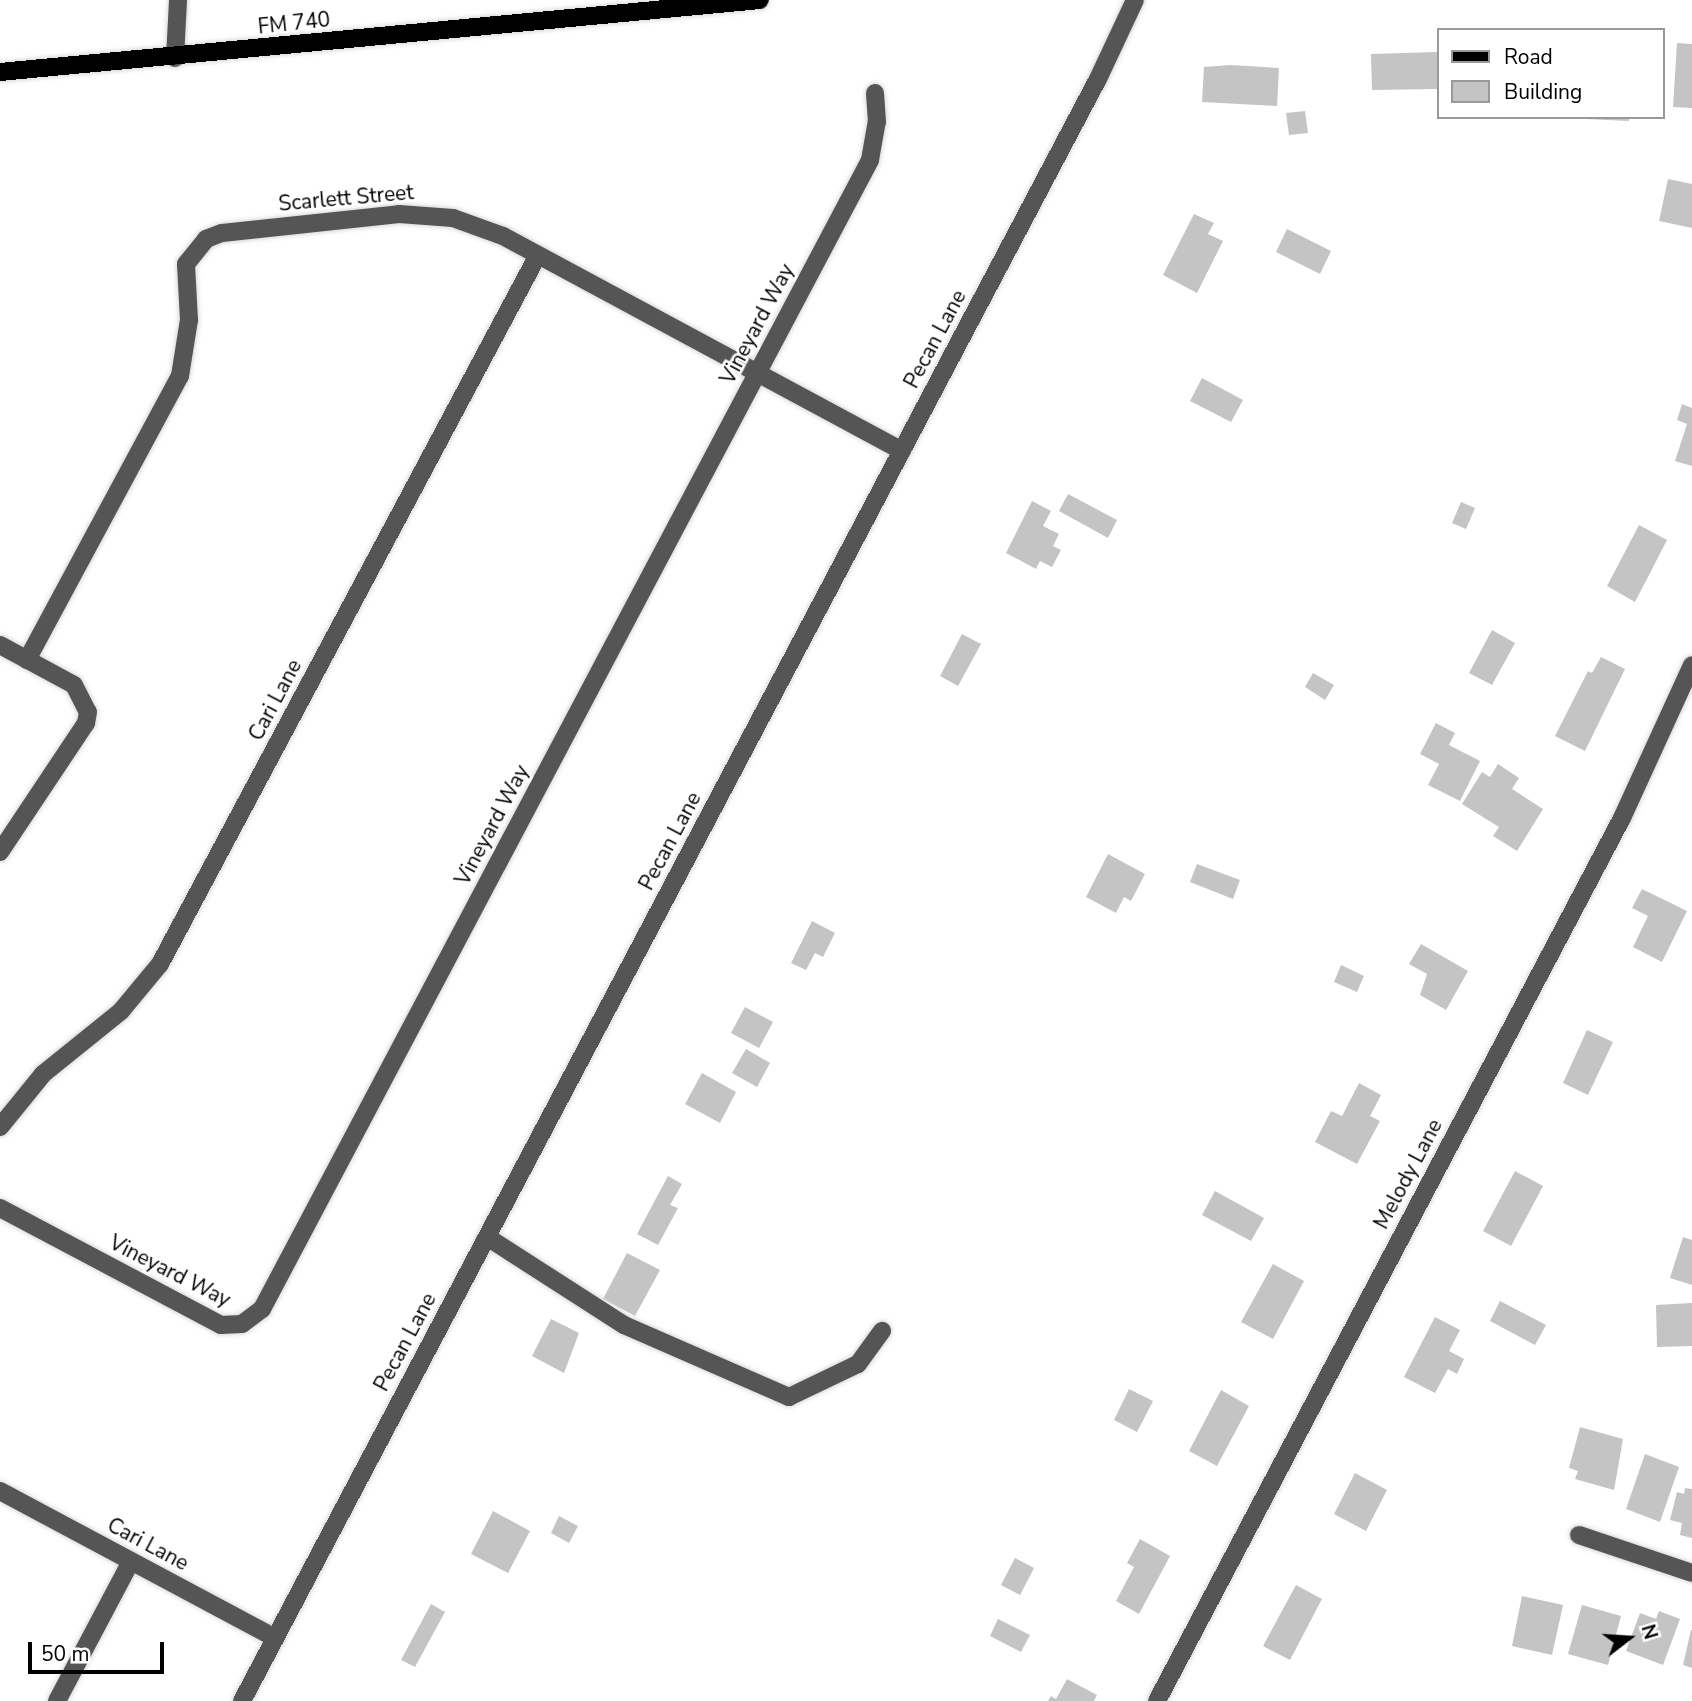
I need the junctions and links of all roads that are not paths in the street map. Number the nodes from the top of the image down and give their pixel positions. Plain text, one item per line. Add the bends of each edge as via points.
1 (178, 0) edge
2 (760, 0) edge
3 (1135, 0) edge
4 (175, 58) junction
5 (0, 72) edge
6 (875, 93) dead end
7 (538, 254) junction
8 (756, 374) junction
9 (902, 451) junction
10 (0, 645) edge
11 (27, 660) junction
12 (1692, 665) edge
13 (0, 852) edge
14 (0, 1127) edge
15 (0, 1208) edge
16 (487, 1237) junction
17 (882, 1331) dead end
18 (0, 1491) edge
19 (1580, 1535) dead end
20 (131, 1561) junction
21 (1692, 1573) edge
22 (275, 1638) junction
23 (57, 1701) edge
24 (242, 1701) edge
25 (1157, 1701) edge

1 - 4 street
2 - 4 main road, FM 740 / FM 740
3 - 9 street, Pecan Lane
4 - 5 main road, FM 740 / FM 740
6 - 8 street, Vineyard Way via 877,122 870,160
7 - 8 street, Scarlett Street
7 - 11 street, Scarlett Street via 474,224 426,213 235,231 206,239 186,264 189,320 180,376
7 - 14 street, Cari Lane via 160,964 121,1011 43,1074
8 - 9 street, Scarlett Street
8 - 15 street, Vineyard Way via 261,1308 243,1324 220,1325
9 - 16 street, Pecan Lane
10 - 11 street
11 - 13 street via 74,685 88,712 86,723
12 - 25 street, Melody Lane via 1622,818
16 - 17 street via 624,1325 789,1397 858,1364
16 - 22 street, Pecan Lane
18 - 20 street, Cari Lane
19 - 21 street
20 - 22 street, Cari Lane
20 - 23 street
22 - 24 street, Pecan Lane

